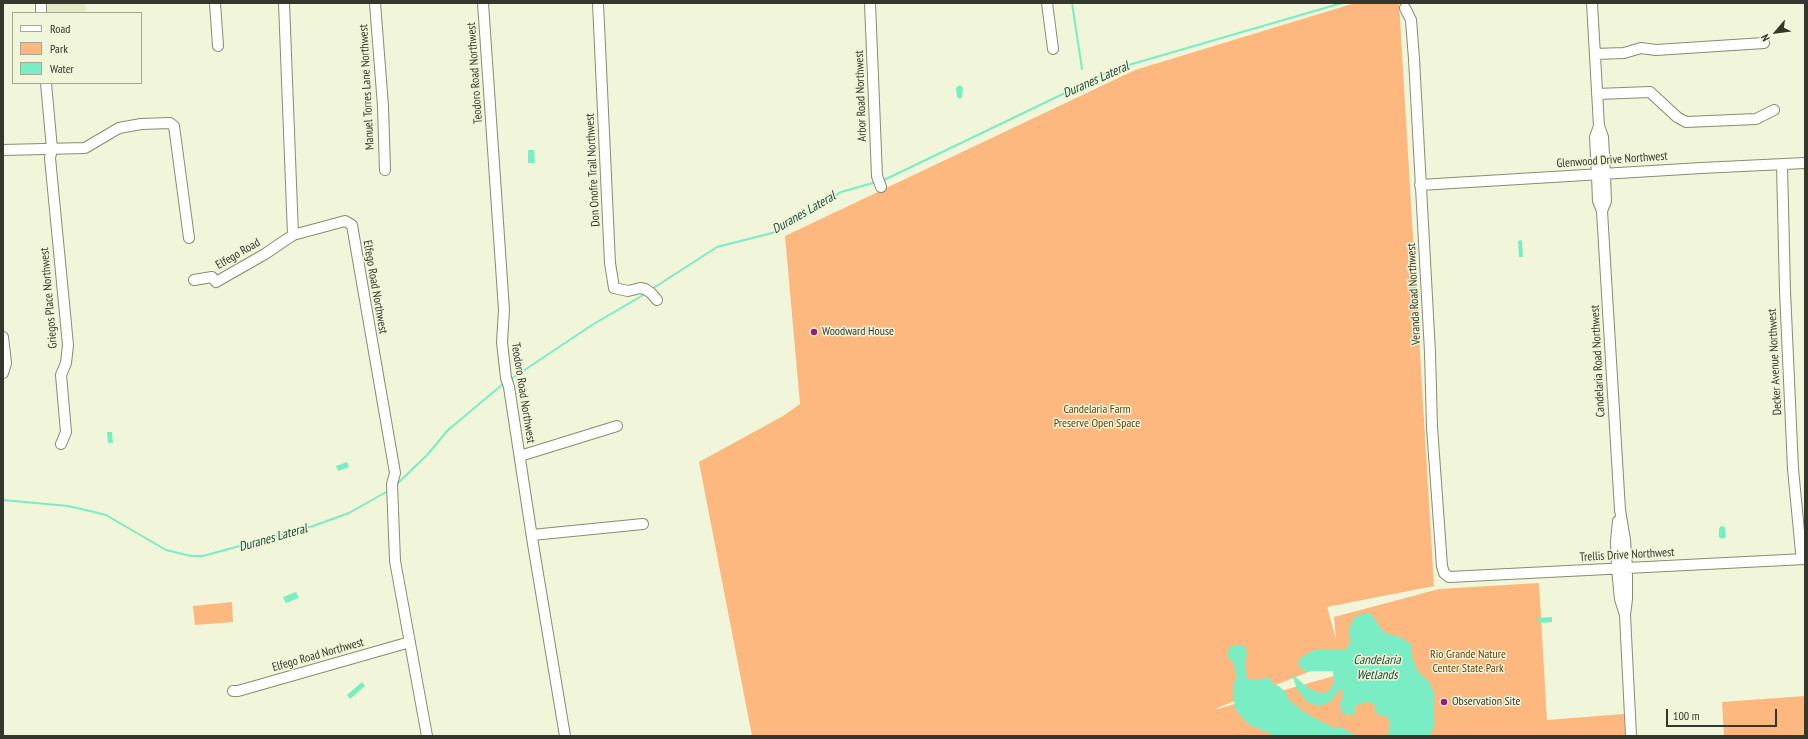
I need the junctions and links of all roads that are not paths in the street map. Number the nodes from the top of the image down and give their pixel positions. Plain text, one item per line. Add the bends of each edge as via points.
1 (215, 3) edge
2 (284, 3) edge
3 (375, 3) edge
4 (483, 3) edge
5 (598, 3) edge
6 (870, 3) edge
7 (1047, 3) edge
8 (1592, 3) edge
9 (1405, 8) dead end
10 (1764, 43) dead end
11 (218, 46) dead end
12 (1053, 49) dead end
13 (1595, 54) junction
14 (46, 84) edge
15 (1597, 94) junction
16 (1774, 110) dead end
17 (52, 149) junction
18 (3, 150) edge
19 (1805, 163) edge
20 (1782, 165) junction
21 (385, 170) dead end
22 (1601, 174) junction
23 (1420, 185) junction
24 (881, 187) dead end
25 (293, 235) junction
26 (189, 238) dead end
27 (194, 280) dead end
28 (652, 294) dead end
29 (3, 337) edge
30 (3, 373) edge
31 (617, 426) dead end
32 (61, 444) dead end
33 (520, 456) junction
34 (643, 524) dead end
35 (532, 535) junction
36 (1805, 558) edge
37 (1622, 568) junction
38 (1450, 578) joint
39 (410, 642) junction
40 (233, 691) dead end
41 (427, 736) edge
42 (565, 736) edge
43 (1631, 736) edge

1 - 11 street
2 - 25 street
3 - 21 street, Manuel Torres Lane Northwest
4 - 33 street, Teodoro Road Northwest via 504,310 502,342
5 - 28 street, Don Onofre Trail Northwest via 610,263 614,288 628,291 640,288
6 - 24 street, Arbor Road Northwest via 877,176
7 - 12 street
8 - 13 street, Candelaria Road Northwest
9 - 23 street, Veranda Road Northwest via 1411,20
10 - 13 street via 1656,50 1641,48 1624,53
13 - 15 street, Candelaria Road Northwest
14 - 17 street, Griegos Place Northwest
15 - 16 street via 1650,92 1686,122 1756,119
15 - 22 street, Candelaria Road Northwest via 1598,126 1602,137
17 - 18 street
17 - 26 street via 85,148 127,126 170,123 174,126
17 - 32 street, Griegos Place Northwest via 50,158 68,345 66,363 61,375 66,432
19 - 20 street, Glenwood Drive Northwest
20 - 22 street, Glenwood Drive Northwest
20 - 36 street, Decker Avenue Northwest via 1793,469 1801,552
22 - 23 street, Glenwood Drive Northwest
22 - 37 street, Candelaria Road Northwest via 1606,200 1602,211 1620,510 1625,540
23 - 38 street, Veranda Road Northwest via 1441,558 1444,573
25 - 27 street, Elfego Road via 216,282 212,277
25 - 39 street, Elfego Road Northwest via 345,221 352,225 395,473 392,484 395,561
29 - 30 street via 6,363
31 - 33 street
33 - 35 street, Teodoro Road Northwest
34 - 35 street
35 - 42 street, Teodoro Road Northwest
36 - 37 street, Trellis Drive Northwest
37 - 38 street, Trellis Drive Northwest
37 - 43 street, Candelaria Road Northwest via 1627,599 1624,615
39 - 40 street, Elfego Road Northwest
39 - 41 street, Elfego Road Northwest

